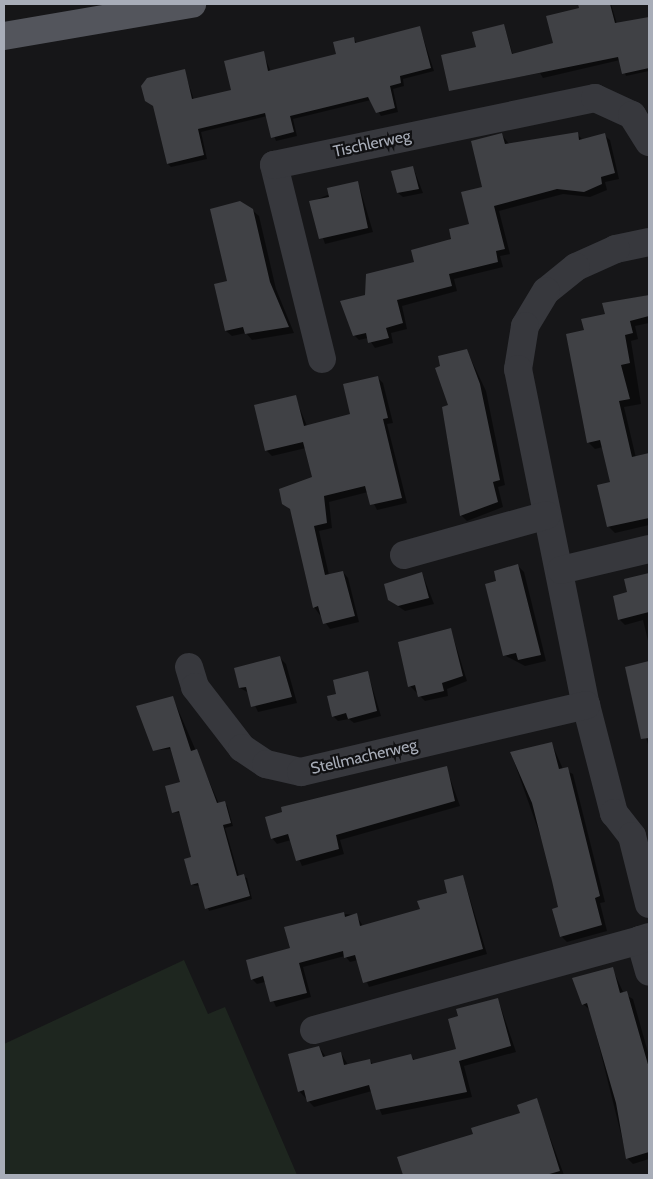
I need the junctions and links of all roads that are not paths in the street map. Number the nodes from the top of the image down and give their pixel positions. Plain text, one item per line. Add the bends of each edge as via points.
1 (192, 4) edge
2 (4, 36) edge
3 (649, 142) edge
4 (649, 242) edge
5 (322, 359) dead end
6 (547, 515) junction
7 (649, 549) edge
8 (404, 555) dead end
9 (561, 570) junction
10 (189, 667) dead end
11 (586, 705) junction
12 (641, 835) edge
13 (649, 904) edge
14 (645, 938) edge
15 (649, 972) edge
16 (314, 1030) dead end

1 - 2 main road
3 - 5 street, Tischlerweg via 632,115 595,98 274,165
4 - 6 street via 616,249 576,267 546,291 525,326 518,369
6 - 8 street
6 - 9 street
7 - 9 street
9 - 11 street
10 - 11 street, Stellmacherweg via 195,687 242,748 266,764 301,772
11 - 12 street via 614,813
12 - 13 street
14 - 15 street
14 - 16 street

